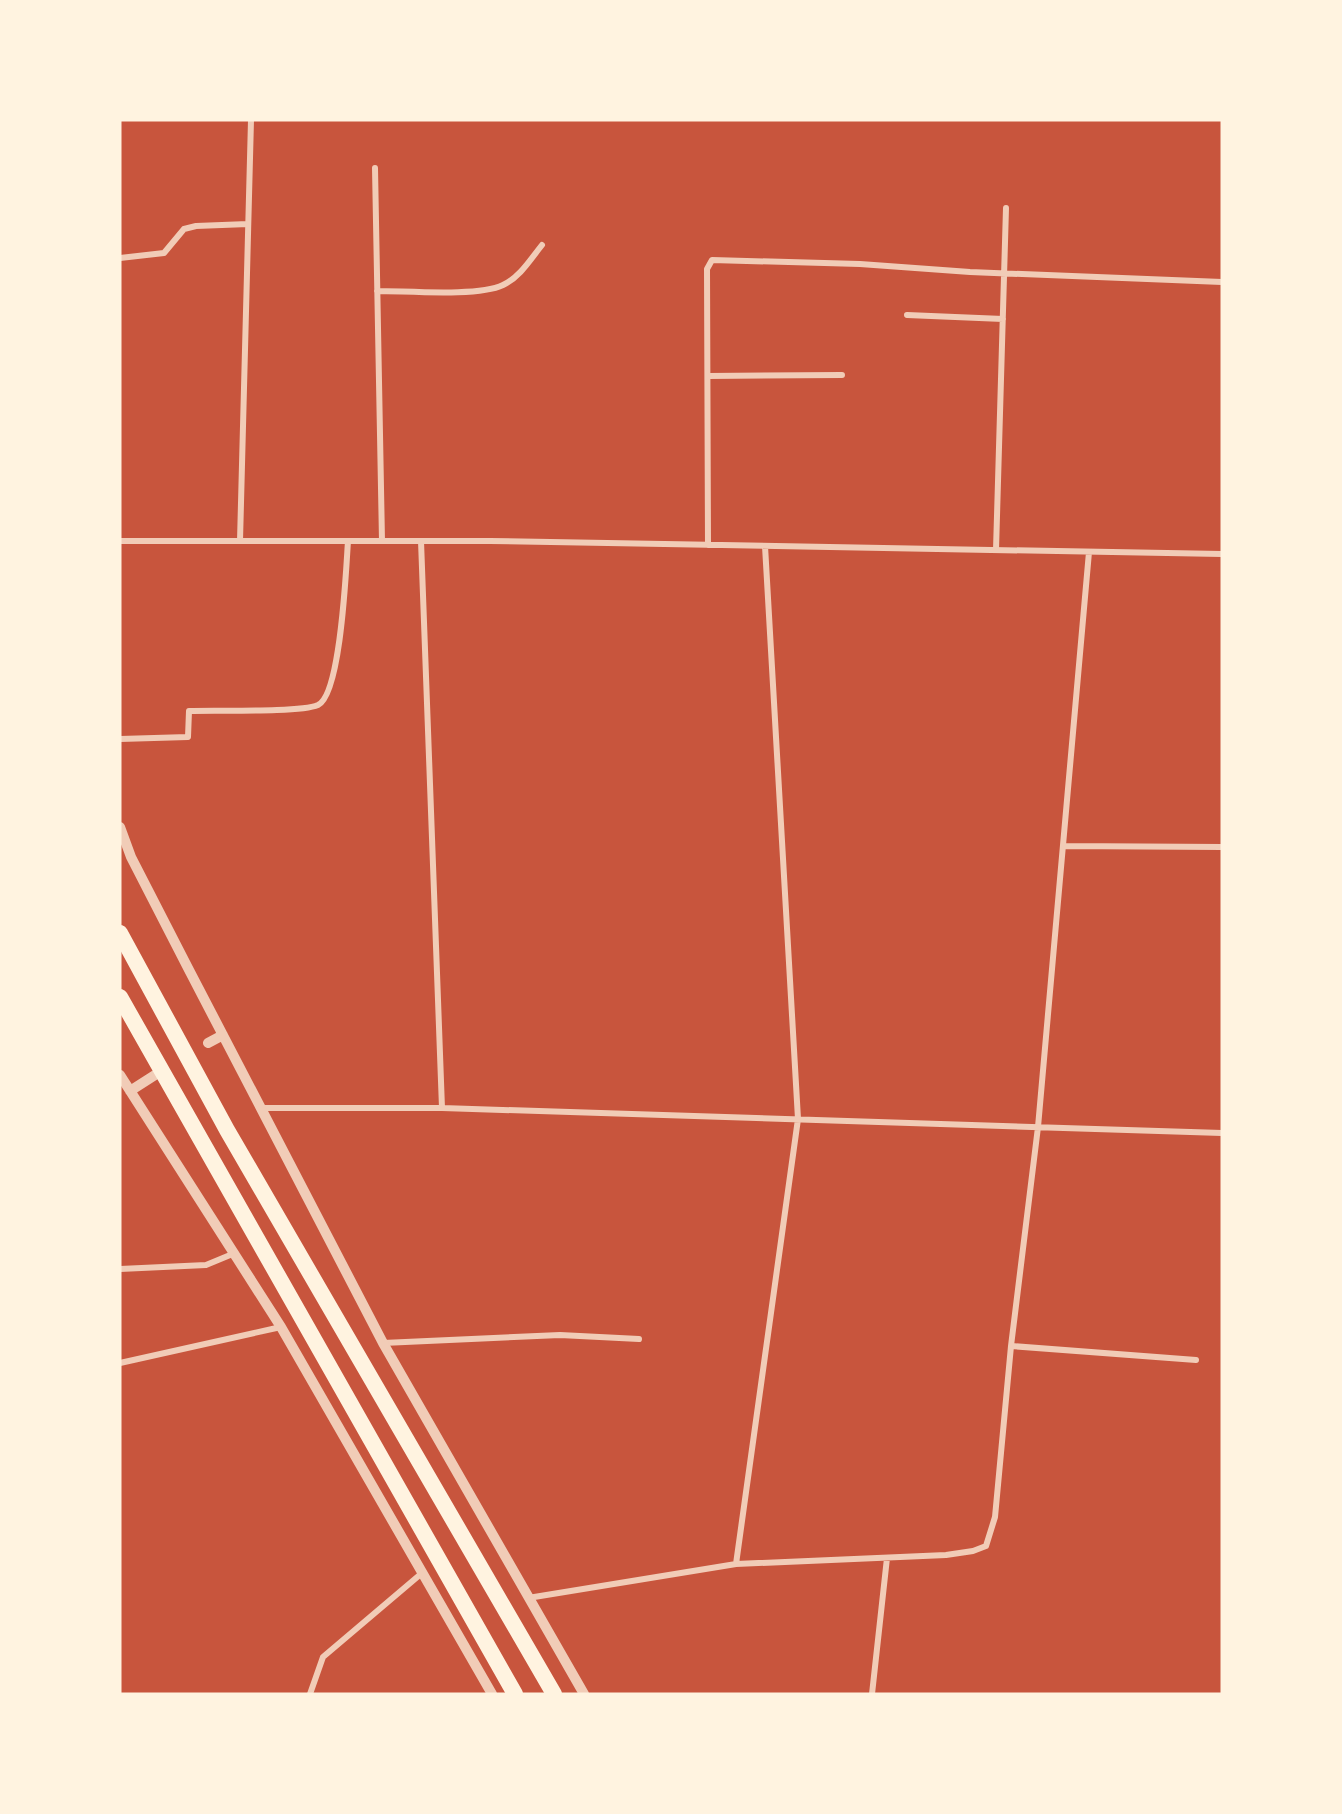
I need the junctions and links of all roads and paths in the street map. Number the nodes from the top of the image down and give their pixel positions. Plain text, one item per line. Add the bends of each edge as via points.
1 (251, 120) edge
2 (375, 168) dead end
3 (1006, 208) dead end
4 (248, 224) junction
5 (542, 245) dead end
6 (120, 258) edge
7 (1004, 273) junction
8 (1222, 282) edge
9 (377, 291) junction
10 (907, 315) dead end
11 (1003, 319) junction
12 (842, 375) dead end
13 (708, 376) junction
14 (120, 541) edge
15 (240, 541) junction
16 (348, 541) junction
17 (382, 541) junction
18 (421, 541) junction
19 (708, 545) junction
20 (765, 546) junction
21 (996, 550) junction
22 (1089, 552) junction
23 (1222, 554) edge
24 (120, 739) edge
25 (120, 827) edge
26 (1063, 846) junction
27 (1222, 847) edge
28 (120, 933) edge
29 (120, 997) edge
30 (223, 1035) junction
31 (208, 1043) dead end
32 (120, 1075) edge
33 (155, 1075) dead end
34 (130, 1091) junction
35 (263, 1108) junction
36 (442, 1108) junction
37 (798, 1119) junction
38 (1038, 1127) junction
39 (1222, 1133) edge
40 (235, 1252) junction
41 (120, 1269) edge
42 (280, 1327) junction
43 (639, 1339) dead end
44 (383, 1343) junction
45 (1011, 1346) junction
46 (1196, 1360) dead end
47 (120, 1363) edge
48 (887, 1558) junction
49 (736, 1564) junction
50 (422, 1573) junction
51 (528, 1598) junction
52 (310, 1694) edge
53 (492, 1694) edge
54 (515, 1694) edge
55 (554, 1694) edge
56 (584, 1694) edge
57 (872, 1694) edge

1 - 4 street
2 - 9 street
3 - 7 street
4 - 6 street via 184,229 164,253
4 - 15 street
5 - 9 street via 522,270 501,286 460,291
7 - 8 street
7 - 11 street
7 - 13 street via 715,259 707,269
9 - 17 street
10 - 11 street
11 - 21 street
12 - 13 street
13 - 19 street
14 - 15 street
15 - 16 street
16 - 17 street
16 - 24 street via 337,652 326,699 307,708 189,711 188,737
17 - 18 street
18 - 19 street
18 - 36 street
19 - 20 street
20 - 21 street
20 - 37 street
21 - 22 street
22 - 23 street
22 - 26 street
25 - 30 street via 131,857
26 - 27 street
26 - 38 street
28 - 55 highway via 200,1082
29 - 54 highway
30 - 31 street
30 - 35 street
32 - 34 street
33 - 34 street
34 - 40 street
35 - 36 street
35 - 44 street
36 - 37 street
37 - 38 street
37 - 49 street
38 - 39 street
38 - 45 street
40 - 41 street via 206,1265
40 - 42 street
42 - 47 street
42 - 50 street
43 - 44 street via 560,1335
44 - 51 street
45 - 46 street
45 - 48 street via 995,1518 986,1546 964,1552
48 - 49 street
48 - 57 street
49 - 51 street
50 - 52 street via 323,1657
50 - 53 street
51 - 56 street

